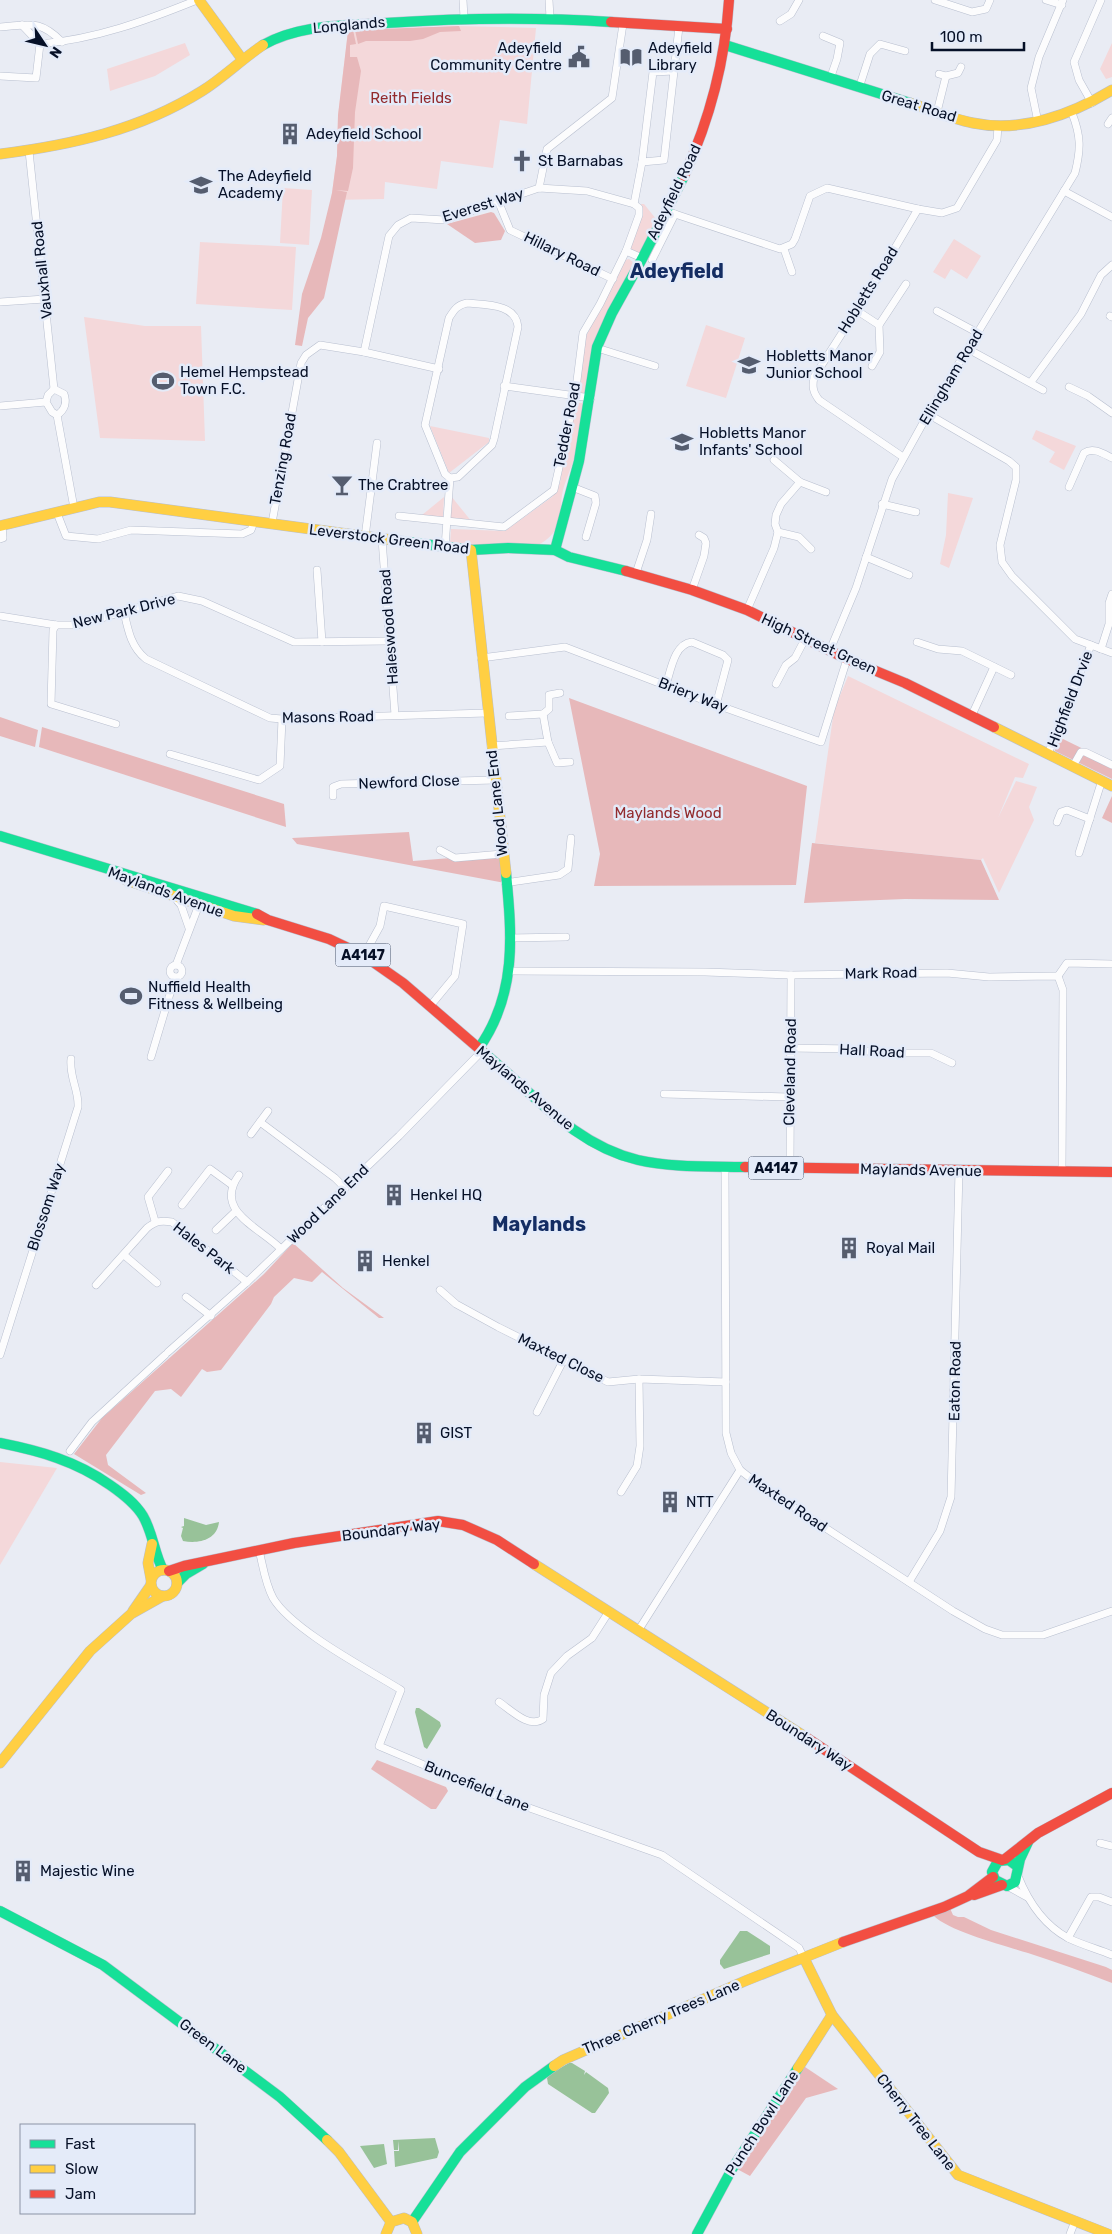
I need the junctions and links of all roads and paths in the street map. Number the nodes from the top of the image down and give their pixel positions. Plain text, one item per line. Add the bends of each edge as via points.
1 (198, 0) edge
2 (463, 0) edge
3 (550, 0) edge
4 (729, 0) edge
5 (798, 0) edge
6 (934, 0) edge
7 (990, 0) edge
8 (1046, 0) edge
9 (1101, 0) edge
10 (953, 3) edge
11 (1063, 3) edge
12 (464, 18) junction
13 (550, 18) junction
14 (780, 22) dead end
15 (623, 24) junction
16 (22, 25) junction
17 (679, 26) junction
18 (0, 27) edge
19 (727, 29) junction
20 (823, 36) dead end
21 (62, 42) junction
22 (40, 44) junction
23 (725, 45) junction
24 (905, 51) dead end
25 (242, 59) junction
26 (960, 67) dead end
27 (674, 71) junction
28 (0, 76) edge
29 (830, 79) junction
30 (859, 88) junction
31 (1112, 90) edge
32 (1092, 103) junction
33 (937, 112) junction
34 (1072, 113) junction
35 (1038, 122) junction
36 (998, 126) junction
37 (29, 151) junction
38 (0, 154) edge
39 (642, 162) junction
40 (539, 188) junction
41 (1064, 191) junction
42 (498, 203) junction
43 (636, 206) junction
44 (918, 209) junction
45 (671, 213) junction
46 (1112, 218) edge
47 (784, 249) junction
48 (626, 251) junction
49 (647, 259) junction
50 (1112, 265) edge
51 (792, 272) dead end
52 (613, 279) junction
53 (906, 284) dead end
54 (45, 299) junction
55 (0, 302) edge
56 (856, 310) junction
57 (937, 310) dead end
58 (879, 325) junction
59 (978, 333) junction
60 (597, 348) junction
61 (968, 349) junction
62 (364, 352) junction
63 (655, 366) dead end
64 (872, 366) dead end
65 (439, 369) junction
66 (1031, 382) junction
67 (504, 386) junction
68 (1069, 387) dead end
69 (54, 389) junction
70 (1043, 390) dead end
71 (574, 396) junction
72 (591, 398) junction
73 (46, 402) junction
74 (0, 406) edge
75 (1112, 413) edge
76 (928, 414) junction
77 (58, 415) junction
78 (377, 443) dead end
79 (903, 457) junction
80 (1112, 458) edge
81 (774, 460) dead end
82 (450, 478) junction
83 (800, 482) junction
84 (572, 487) junction
85 (1068, 487) dead end
86 (826, 492) dead end
87 (882, 504) junction
88 (74, 508) junction
89 (916, 512) dead end
90 (57, 513) junction
91 (651, 514) dead end
92 (399, 516) dead end
93 (447, 521) junction
94 (254, 522) junction
95 (272, 523) junction
96 (1, 526) edge
97 (778, 532) junction
98 (699, 535) dead end
99 (365, 537) junction
100 (586, 537) dead end
101 (0, 539) edge
102 (382, 539) junction
103 (445, 547) junction
104 (811, 549) dead end
105 (471, 550) junction
106 (555, 550) junction
107 (866, 557) junction
108 (317, 570) dead end
109 (636, 573) junction
110 (909, 575) dead end
111 (692, 590) junction
112 (1112, 594) edge
113 (747, 610) junction
114 (124, 612) junction
115 (0, 616) edge
116 (56, 625) junction
117 (805, 640) junction
118 (389, 641) junction
119 (322, 642) junction
120 (917, 642) dead end
121 (1091, 645) junction
122 (1101, 649) junction
123 (830, 650) junction
124 (1112, 653) edge
125 (481, 658) junction
126 (846, 659) junction
127 (994, 667) junction
128 (1011, 675) dead end
129 (776, 684) dead end
130 (666, 685) junction
131 (560, 693) dead end
132 (716, 705) junction
133 (487, 713) junction
134 (543, 714) junction
135 (395, 715) junction
136 (972, 715) junction
137 (510, 716) dead end
138 (282, 719) junction
139 (116, 724) dead end
140 (548, 742) junction
141 (491, 746) junction
142 (170, 754) dead end
143 (1048, 754) junction
144 (570, 762) dead end
145 (1112, 765) edge
146 (1073, 766) junction
147 (494, 780) junction
148 (1102, 780) junction
149 (1112, 786) edge
150 (333, 796) dead end
151 (1090, 819) junction
152 (1057, 822) dead end
153 (0, 836) edge
154 (571, 838) dead end
155 (440, 850) dead end
156 (1079, 853) dead end
157 (502, 854) junction
158 (95, 866) junction
159 (158, 883) junction
160 (505, 883) junction
161 (172, 896) junction
162 (198, 900) junction
163 (232, 906) junction
164 (248, 919) junction
165 (268, 920) junction
166 (189, 928) junction
167 (566, 937) dead end
168 (509, 938) junction
169 (364, 955) junction
170 (1112, 964) edge
171 (509, 971) junction
172 (791, 975) junction
173 (1058, 976) junction
174 (431, 1005) junction
175 (790, 1048) junction
176 (480, 1049) junction
177 (151, 1057) dead end
178 (71, 1059) dead end
179 (952, 1063) dead end
180 (664, 1094) dead end
181 (789, 1097) junction
182 (268, 1111) dead end
183 (260, 1122) junction
184 (251, 1134) dead end
185 (725, 1166) junction
186 (790, 1168) junction
187 (959, 1170) junction
188 (168, 1171) dead end
189 (1062, 1171) junction
190 (1112, 1172) edge
191 (239, 1175) dead end
192 (232, 1185) junction
193 (344, 1188) junction
194 (182, 1204) dead end
195 (236, 1211) junction
196 (155, 1221) junction
197 (216, 1230) dead end
198 (281, 1249) junction
199 (124, 1255) junction
200 (247, 1282) junction
201 (157, 1283) dead end
202 (96, 1285) dead end
203 (440, 1290) dead end
204 (186, 1298) dead end
205 (210, 1316) junction
206 (0, 1355) edge
207 (564, 1359) junction
208 (639, 1379) junction
209 (726, 1382) junction
210 (537, 1412) dead end
211 (0, 1443) edge
212 (70, 1451) dead end
213 (740, 1470) junction
214 (621, 1492) dead end
215 (153, 1541) junction
216 (259, 1550) junction
217 (206, 1563) junction
218 (166, 1570) junction
219 (151, 1582) junction
220 (908, 1582) junction
221 (177, 1583) junction
222 (164, 1596) junction
223 (1112, 1610) edge
224 (608, 1612) junction
225 (131, 1614) junction
226 (638, 1631) junction
227 (499, 1702) dead end
228 (0, 1762) edge
229 (1112, 1793) edge
230 (1029, 1839) junction
231 (1100, 1843) dead end
232 (1112, 1846) edge
233 (979, 1852) junction
234 (1004, 1860) junction
235 (1018, 1871) junction
236 (993, 1874) junction
237 (1004, 1886) junction
238 (968, 1896) junction
239 (1027, 1897) junction
240 (1112, 1902) edge
241 (0, 1911) edge
242 (1068, 1938) junction
243 (1112, 1954) edge
244 (804, 1958) junction
245 (832, 2015) junction
246 (1075, 2221) junction
247 (391, 2222) junction
248 (412, 2222) junction
249 (386, 2234) edge
250 (417, 2234) edge
251 (697, 2234) edge
252 (1070, 2234) edge
253 (1108, 2234) edge

1 - 21 street via 118,30
1 - 25 street
2 - 12 street
3 - 13 street
4 - 19 street, Adeyfield Road
5 - 14 street via 791,14
6 - 10 street
7 - 10 street via 986,9 972,12
8 - 11 street
9 - 32 street via 1074,62 1079,80
11 - 35 street via 1039,57 1031,88
12 - 13 street, Longlands
12 - 25 street, Longlands via 309,28 282,36
13 - 15 street, Longlands
15 - 17 street, Longlands
15 - 40 street via 612,98 547,149
16 - 18 street
16 - 21 street via 46,27
16 - 22 street
17 - 19 street, Longlands
17 - 27 street
19 - 23 street, Adeyfield Road
20 - 29 street via 840,43
21 - 22 street
22 - 28 street via 36,78
23 - 29 street, Great Road
23 - 45 street, Adeyfield Road via 715,96
24 - 30 street via 880,44 870,54
25 - 37 street, Longlands via 203,91 150,119 94,138
26 - 33 street via 958,73 943,75
27 - 39 street via 664,160
27 - 39 street, Tedder Road via 653,72
29 - 30 street, Great Road
30 - 33 street, Great Road
31 - 32 street, Great Road
32 - 34 street, Great Road
33 - 36 street, Great Road via 973,123
34 - 35 street, Great Road
34 - 41 street, Ellingham Road via 1078,128 1080,151 1075,173
35 - 36 street, Great Road
36 - 44 street via 997,140 957,208 942,213
37 - 38 street, Longlands
37 - 54 street, Vauxhall Road
39 - 43 street, Tedder Road
40 - 42 street, Everest Way
40 - 43 street, Everest Way via 587,191
41 - 46 street
41 - 59 street, Ellingham Road
42 - 52 street, Hillary Road via 510,230
42 - 62 street, Everest Way via 445,220 411,218 398,225 389,236
43 - 48 street, Tedder Road via 639,214
44 - 47 street via 827,188 810,196 796,239
44 - 56 street, Hobletts Road
45 - 47 street
45 - 49 street, Adeyfield Road
47 - 51 street
48 - 49 street
48 - 52 street, Tedder Road
49 - 60 street, Adeyfield Road via 607,322
50 - 66 street via 1102,275 1073,326
52 - 71 street, Tedder Road via 583,333
53 - 58 street
54 - 55 street
54 - 69 street, Vauxhall Road
56 - 58 street
56 - 79 street, Hobletts Road via 814,377 814,393 819,400
57 - 59 street
58 - 64 street via 880,352
59 - 61 street, Ellingham Road
60 - 63 street
60 - 72 street, Adeyfield Road
61 - 66 street
61 - 76 street, Ellingham Road
62 - 65 street, Tenzing Road
62 - 95 street, Tenzing Road via 320,345 301,363
65 - 67 street via 449,318 460,304 506,308 518,321 518,327
65 - 82 street via 425,425 445,474
66 - 70 street
67 - 71 street
67 - 82 street via 492,445 458,477
68 - 75 street
69 - 73 street
69 - 77 street, Vauxhall Road via 64,394 66,401
71 - 72 street
71 - 93 street, Tedder Road via 554,490 550,494 504,527
72 - 84 street, Adeyfield Road
73 - 74 street
73 - 77 street
76 - 79 street, Ellingham Road
76 - 121 street via 1016,467 1016,480 1000,545 1002,562 1075,639
77 - 88 street, Vauxhall Road
78 - 99 street
79 - 87 street, Ellingham Road
80 - 85 street via 1087,451
81 - 83 street
82 - 93 street
83 - 86 street
83 - 97 street via 776,515
84 - 100 street via 595,496
84 - 106 street, Adeyfield Road
87 - 89 street
87 - 107 street, Ellingham Road
88 - 90 street, Leverstock Green Road
88 - 94 street, Leverstock Green Road via 110,502
90 - 94 street via 66,536 98,539 131,530 242,534 251,530
90 - 96 street, Leverstock Green Road
91 - 109 street via 647,540
92 - 93 street, Tedder Road
93 - 103 street
94 - 95 street, Leverstock Green Road
95 - 99 street, Leverstock Green Road
96 - 101 street, Leverstock Green Road via 3,538
97 - 104 street via 799,537
97 - 113 street
98 - 111 street via 704,538 706,547
99 - 102 street, Leverstock Green Road
102 - 103 street, Leverstock Green Road
102 - 118 street, Haleswood Road
103 - 105 street, Leverstock Green Road
105 - 106 street, Leverstock Green Road
105 - 125 street, Wood Lane End
106 - 109 street, High Street Green via 569,558
107 - 110 street
107 - 123 street, Ellingham Road
108 - 119 street
109 - 111 street, High Street Green
111 - 113 street, High Street Green
112 - 122 street via 1109,624
113 - 117 street, High Street Green
114 - 116 street, New Park Drive via 78,625
114 - 119 street, New Park Drive via 178,596 202,601 294,642
114 - 138 street, Masons Road via 132,643 146,659 270,718
115 - 116 street, New Park Drive
116 - 139 street via 53,630 51,704
117 - 123 street, High Street Green
117 - 129 street
118 - 119 street, New Park Drive
118 - 135 street, Haleswood Road
120 - 127 street via 938,649 962,651
121 - 122 street
121 - 143 street, Highfield Drvie
122 - 124 street
123 - 126 street, High Street Green
125 - 130 street, Briery Way via 565,647
125 - 133 street, Wood Lane End
126 - 132 street, Briery Way via 821,742
126 - 136 street, High Street Green
127 - 128 street
127 - 136 street
130 - 132 street, Briery Way
130 - 132 street via 678,648 692,642 728,660
131 - 134 street via 549,695 549,709
133 - 135 street, Masons Road
133 - 141 street, Wood Lane End
134 - 137 street
134 - 140 street
135 - 138 street, Masons Road
136 - 143 street, High Street Green
138 - 142 street via 280,766 259,780
140 - 141 street
140 - 144 street via 557,763
141 - 147 street, Wood Lane End
143 - 146 street, High Street Green
145 - 146 street via 1081,752
146 - 148 street, High Street Green
147 - 150 street, Newford Close via 341,784 333,787
147 - 157 street, Wood Lane End
148 - 149 street, High Street Green
148 - 151 street
151 - 152 street via 1067,810 1061,812
151 - 156 street
153 - 158 street, Maylands Avenue / A4147
154 - 160 street via 568,869 559,875
155 - 157 street via 455,858
157 - 160 street, Wood Lane End
158 - 159 street, Maylands Avenue / A4147
158 - 161 street, Maylands Avenue / A4147 via 139,886
159 - 161 street via 158,887
159 - 162 street, Maylands Avenue / A4147
160 - 168 street, Wood Lane End
161 - 162 street, Maylands Avenue / A4147
161 - 166 street via 181,905
162 - 163 street, Maylands Avenue / A4147
162 - 164 street, Maylands Avenue / A4147
162 - 166 street
163 - 164 street
163 - 165 street, Maylands Avenue / A4147
164 - 165 street, Maylands Avenue / A4147
165 - 169 street, Maylands Avenue / A4147 via 322,936
166 - 177 street via 176,965 182,971 175,977
167 - 168 street
168 - 171 street, Wood Lane End
169 - 174 street, Maylands Avenue / A4147
169 - 174 street via 380,926 384,906 463,924 455,976
170 - 173 street via 1067,963
171 - 172 street, Mark Road
171 - 176 street, Wood Lane End via 502,1007
172 - 173 street, Mark Road via 947,973 989,977
172 - 175 street, Cleveland Road
173 - 189 street via 1063,990
174 - 176 street, Maylands Avenue / A4147
175 - 179 street, Hall Road via 931,1053
175 - 181 street, Cleveland Road
176 - 185 street, Maylands Avenue / A4147 via 556,1117 601,1147 662,1165
176 - 193 street, Wood Lane End
178 - 206 street, Blossom Way via 78,1107
180 - 181 street
181 - 186 street, Cleveland Road
182 - 183 street
183 - 184 street
183 - 193 street
185 - 186 street, Maylands Avenue / A4147
185 - 209 street, Maxted Road
186 - 187 street, Maylands Avenue / A4147
187 - 189 street, Maylands Avenue / A4147
187 - 220 street, Eaton Road via 951,1497 940,1530
188 - 196 street via 148,1197
189 - 190 street, Maylands Avenue / A4147
191 - 192 street
192 - 194 street via 210,1168
192 - 195 street via 230,1193
193 - 198 street, Wood Lane End
195 - 197 street
195 - 198 street
196 - 199 street, Hales Park
196 - 200 street, Hales Park via 172,1222
198 - 200 street, Wood Lane End
199 - 201 street
199 - 202 street, Hales Park
200 - 205 street, Wood Lane End
203 - 207 street, Maxted Close via 456,1304
204 - 205 street
205 - 212 street, Wood Lane End via 92,1422
207 - 208 street, Maxted Close via 608,1382
207 - 210 street
208 - 209 street, Maxted Close
208 - 214 street via 640,1446 637,1466
209 - 213 street, Maxted Road via 726,1433
211 - 215 street via 62,1457 90,1471 133,1502 148,1523
213 - 220 street, Maxted Road
213 - 226 street
215 - 218 street via 158,1563
215 - 219 street via 148,1563
216 - 217 street, Boundary Way
216 - 224 street, Boundary Way via 438,1521 463,1525 497,1540
216 - 244 street, Buncefield Lane via 268,1588 282,1611 306,1630 401,1690 379,1746 507,1800 662,1855 799,1948
217 - 218 street, Boundary Way
217 - 221 street, Boundary Way
218 - 219 street via 158,1571
218 - 221 street via 175,1576
219 - 222 street via 154,1591
219 - 225 street
220 - 223 street, Maxted Road via 985,1629 1002,1635 1043,1635
221 - 222 street via 173,1592
222 - 225 street
224 - 226 street, Boundary Way
224 - 227 street via 592,1638 567,1656 551,1673 544,1695 543,1719 538,1723 530,1722
225 - 228 street via 90,1651
226 - 233 street, Boundary Way
229 - 230 street, Three Cherry Trees Lane
230 - 234 street, Three Cherry Trees Lane
230 - 235 street, Three Cherry Trees Lane
231 - 232 street
233 - 234 street, Boundary Way
233 - 236 street, Boundary Way
234 - 235 street via 1013,1861
234 - 236 street, Three Cherry Trees Lane via 995,1864
235 - 237 street, Three Cherry Trees Lane via 1014,1882
235 - 239 street
236 - 237 street
236 - 238 street, Three Cherry Trees Lane
237 - 238 street, Three Cherry Trees Lane
237 - 239 street
238 - 244 street, Three Cherry Trees Lane
239 - 242 street via 1030,1904
240 - 242 street via 1091,1897
241 - 247 street, Green Lane via 103,1965 280,2097 339,2152
242 - 243 street
244 - 245 street, Cherry Tree Lane
244 - 248 street, Three Cherry Trees Lane via 573,2054 540,2075 460,2152
245 - 246 street, Cherry Tree Lane via 958,2175
245 - 251 street, Punch Bowl Lane via 732,2169
246 - 252 street
246 - 253 street, Cherry Tree Lane
247 - 248 street via 404,2218
247 - 249 street
248 - 250 street

